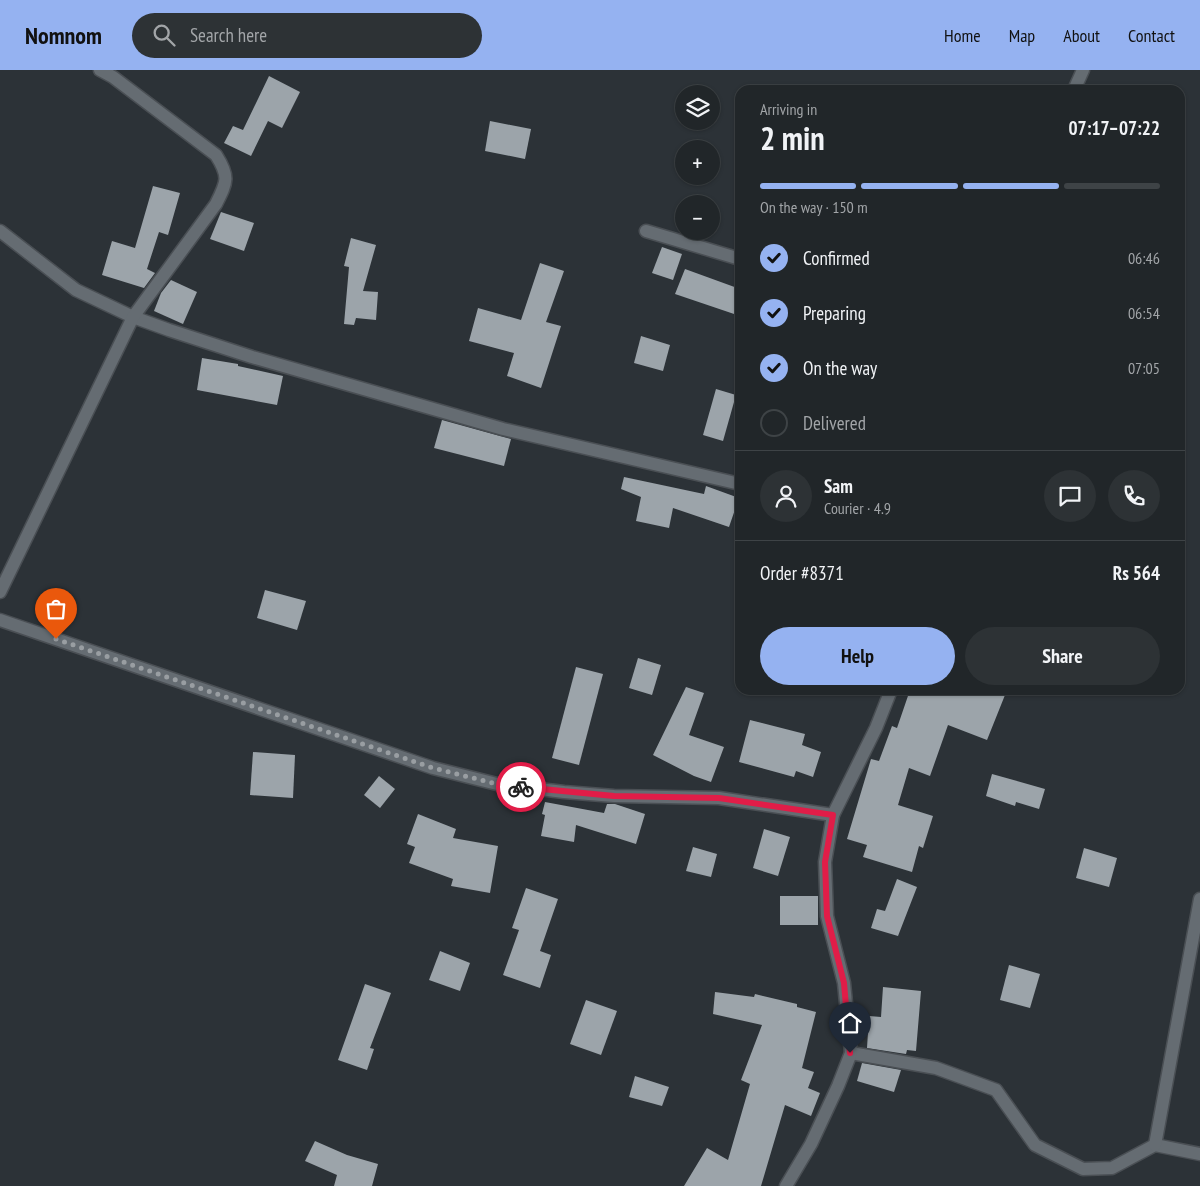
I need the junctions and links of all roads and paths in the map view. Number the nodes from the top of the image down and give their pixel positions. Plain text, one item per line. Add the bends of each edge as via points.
1 (100, 70) edge
2 (1083, 70) edge
3 (1076, 85) edge
4 (0, 231) edge
5 (646, 231) dead end
6 (735, 258) edge
7 (133, 317) junction
8 (735, 483) edge
9 (0, 592) edge
10 (0, 620) edge
11 (889, 695) edge
12 (833, 815) junction
13 (1200, 899) edge
14 (850, 1053) junction
15 (1155, 1145) junction
16 (1200, 1154) edge
17 (786, 1186) edge

1 - 7 street via 216,155 226,170 224,187 216,204
2 - 3 street
4 - 7 street via 76,290
5 - 6 street
7 - 8 street via 252,357 494,426
7 - 9 street
10 - 12 street via 433,768 497,784 614,796 719,798
11 - 12 street
12 - 14 street via 825,862 827,916 844,983
13 - 15 street
14 - 15 street via 936,1068 996,1090 1035,1144 1083,1169 1112,1168
14 - 17 street via 811,1144
15 - 16 street

